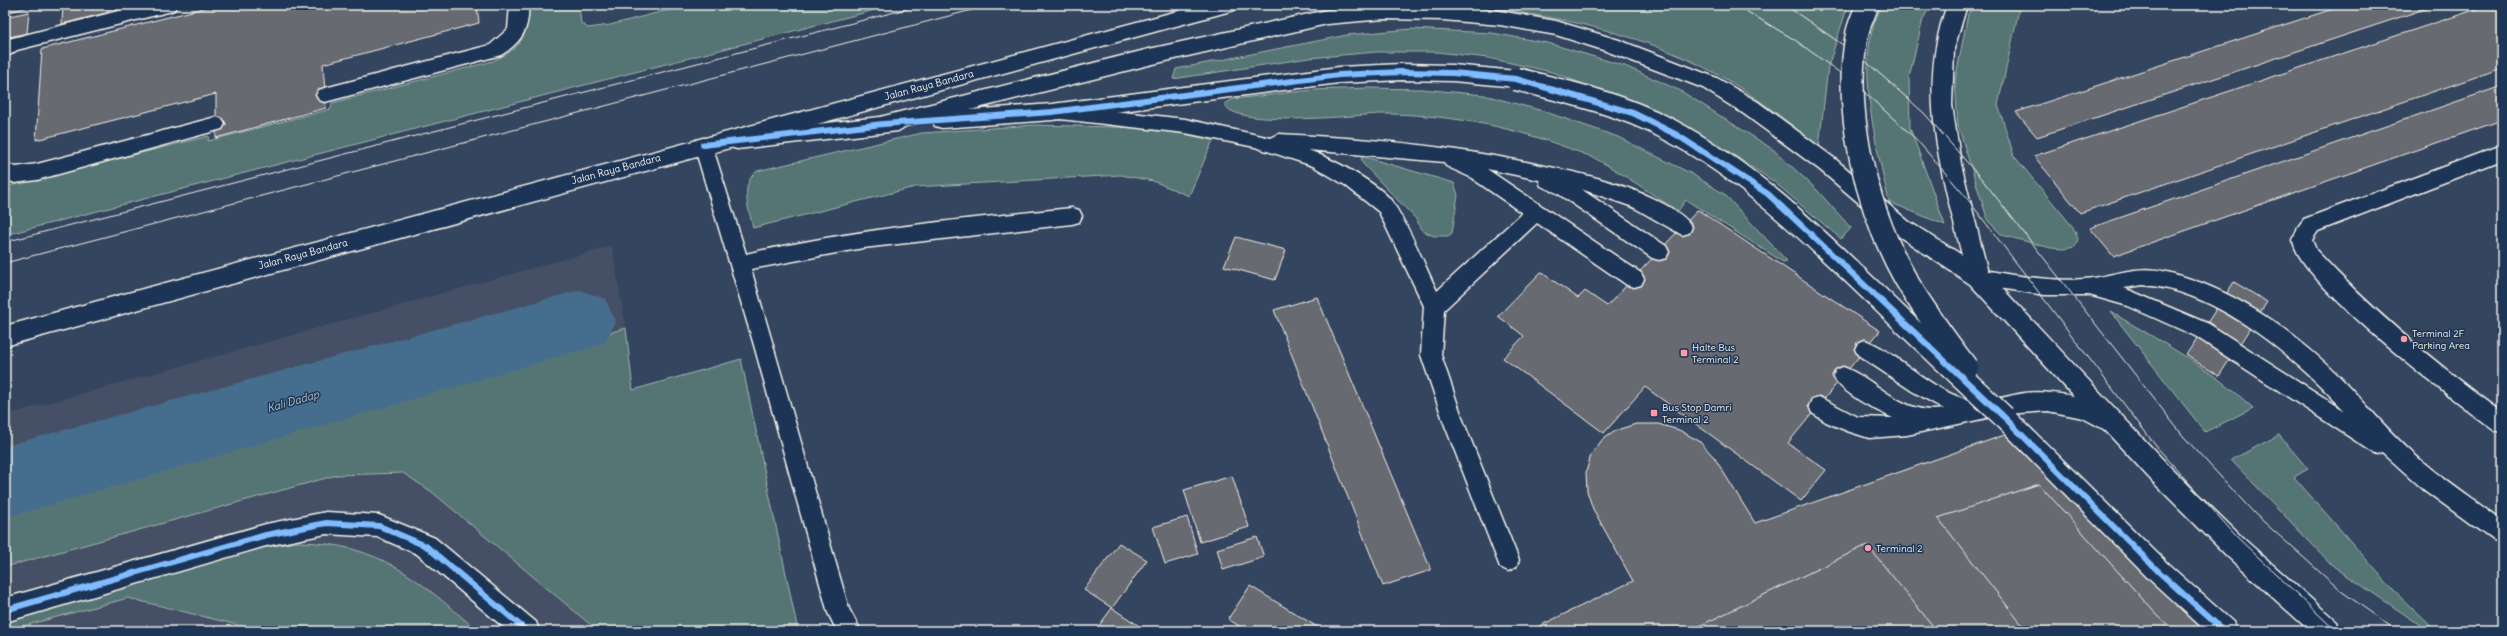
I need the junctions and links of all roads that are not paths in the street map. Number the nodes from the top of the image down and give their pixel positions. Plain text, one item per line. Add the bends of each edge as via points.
1 (168, 5) edge
2 (519, 5) edge
3 (1227, 5) edge
4 (1867, 5) edge
5 (1956, 5) edge
6 (5, 51) edge
7 (325, 95) dead end
8 (1052, 112) junction
9 (216, 124) dead end
10 (883, 124) junction
11 (1255, 140) junction
12 (703, 145) junction
13 (1426, 151) junction
14 (2502, 152) edge
15 (1494, 161) junction
16 (5, 171) edge
17 (1536, 212) junction
18 (1072, 216) dead end
19 (1682, 227) dead end
20 (1659, 252) dead end
21 (739, 264) junction
22 (1978, 277) junction
23 (1634, 279) dead end
24 (2087, 287) junction
25 (1434, 306) junction
26 (5, 336) edge
27 (1866, 349) dead end
28 (1843, 376) dead end
29 (1818, 406) dead end
30 (1995, 413) junction
31 (1939, 419) junction
32 (2502, 424) edge
33 (2120, 432) junction
34 (2408, 463) junction
35 (2502, 534) edge
36 (1508, 560) dead end
37 (5, 610) edge
38 (527, 631) edge
39 (850, 631) edge
40 (2224, 631) edge
41 (2328, 631) edge

1 - 6 lane via 10,45
2 - 7 lane via 519,29 508,42 495,50
3 - 12 street, Jalan Raya Bandara
4 - 30 street, bridge via 1857,34 1853,79 1856,122 1863,161 1876,207 1890,246 1917,295
5 - 22 street via 1944,48 1942,84 1946,140
8 - 10 street
8 - 11 lane via 1185,126
8 - 30 street, bridge via 1339,75 1401,72 1453,73 1516,79 1633,113 1677,135 1768,194
9 - 16 lane via 37,172 15,175
10 - 12 street
10 - 22 street via 1149,57 1327,17 1384,12 1443,13 1500,18 1556,28 1612,45 1710,83 1786,132 1901,227
11 - 13 lane
11 - 25 lane via 1319,161 1352,180 1386,206
12 - 21 lane
12 - 26 street, Jalan Raya Bandara
13 - 15 lane
13 - 17 lane via 1477,172
14 - 32 lane via 2311,225 2305,230 2302,238 2309,256 2357,305 2421,363
15 - 19 lane via 1599,186 1628,196 1652,207
15 - 20 lane via 1564,188
17 - 23 lane
17 - 25 lane
18 - 21 lane via 870,238
21 - 39 lane via 839,613
22 - 24 lane via 2016,285
22 - 33 street
24 - 34 lane via 2132,298 2202,330
24 - 34 lane via 2133,276 2149,276 2214,299 2266,330 2301,355
25 - 36 lane via 1431,355 1454,423
27 - 30 lane via 1956,405
28 - 31 lane via 1890,408 1923,419
29 - 31 lane via 1849,424 1871,430
30 - 31 lane
30 - 33 lane via 2037,400 2057,401 2095,413
30 - 40 street via 2158,571
33 - 41 street via 2236,548
34 - 35 lane
37 - 38 street via 266,535 326,523 379,526 426,546

